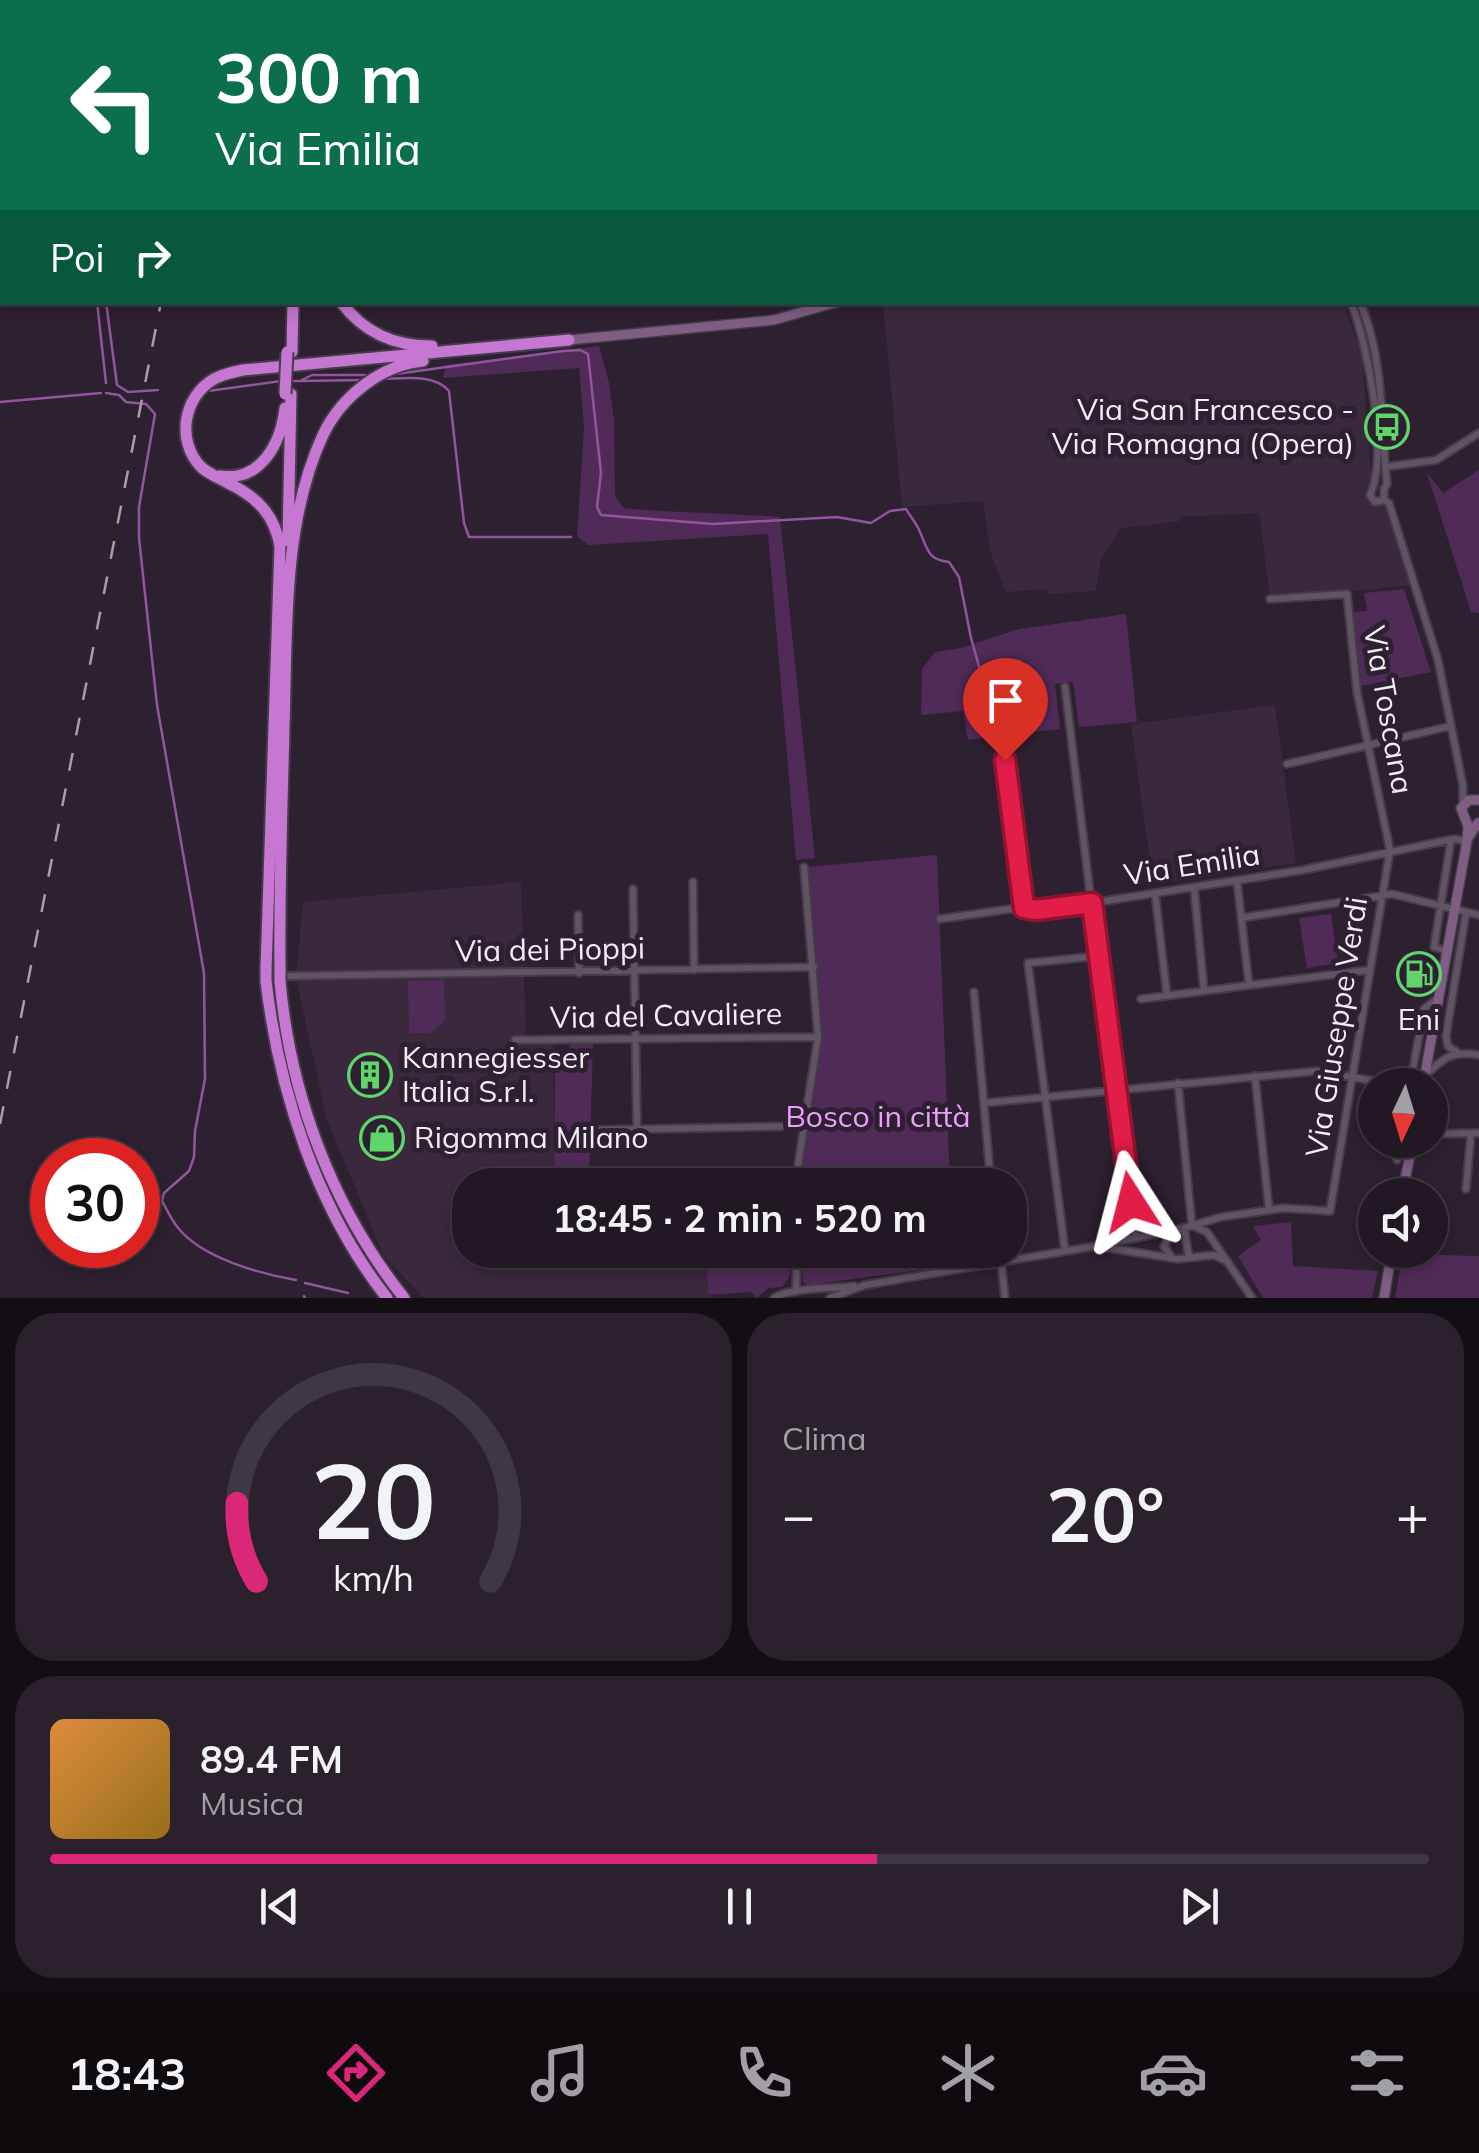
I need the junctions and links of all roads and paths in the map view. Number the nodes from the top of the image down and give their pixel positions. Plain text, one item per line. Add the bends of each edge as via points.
1 (293, 305) edge
2 (343, 305) edge
3 (827, 305) edge
4 (1352, 305) edge
5 (1361, 305) edge
6 (570, 340) joint
7 (541, 342) junction
8 (288, 394) junction
9 (1479, 433) edge
10 (1385, 467) junction
11 (209, 473) junction
12 (1380, 488) junction
13 (1384, 500) junction
14 (1270, 599) dead end
15 (281, 650) junction
16 (1065, 687) dead end
17 (1451, 726) junction
18 (1002, 740) dead end
19 (1368, 746) junction
20 (1287, 764) dead end
21 (1479, 788) edge
22 (1472, 801) edge
23 (1466, 821) junction
24 (1479, 822) edge
25 (1452, 840) junction
26 (1466, 846) junction
27 (1390, 850) junction
28 (1479, 850) edge
29 (804, 867) dead end
30 (1237, 880) junction
31 (693, 882) dead end
32 (1194, 887) junction
33 (633, 889) dead end
34 (1155, 893) junction
35 (1382, 896) junction
36 (1092, 903) junction
37 (1442, 904) junction
38 (1024, 908) junction
39 (1454, 909) junction
40 (1466, 913) junction
41 (578, 915) dead end
42 (1479, 916) edge
43 (1241, 918) junction
44 (940, 919) dead end
45 (1446, 951) junction
46 (1098, 956) junction
47 (814, 967) junction
48 (694, 970) junction
49 (1369, 970) junction
50 (635, 971) junction
51 (579, 972) junction
52 (276, 976) junction
53 (1249, 985) junction
54 (1204, 990) junction
55 (974, 992) dead end
56 (1167, 996) junction
57 (1141, 999) dead end
58 (1438, 999) junction
59 (818, 1037) junction
60 (634, 1039) junction
61 (515, 1040) dead end
62 (1457, 1052) junction
63 (1479, 1055) edge
64 (1415, 1068) edge
65 (1426, 1068) edge
66 (1439, 1068) edge
67 (1254, 1076) junction
68 (1351, 1077) junction
69 (1358, 1078) edge
70 (1178, 1084) junction
71 (1114, 1090) junction
72 (1046, 1097) junction
73 (984, 1103) junction
74 (803, 1126) junction
75 (595, 1130) dead end
76 (638, 1130) junction
77 (1475, 1133) edge
78 (1448, 1134) edge
79 (797, 1168) edge
80 (990, 1168) edge
81 (1466, 1189) dead end
82 (1269, 1210) junction
83 (1221, 1217) junction
84 (1188, 1227) junction
85 (1172, 1231) junction
86 (1136, 1237) junction
87 (1210, 1238) junction
88 (1090, 1247) junction
89 (1066, 1251) junction
90 (1200, 1256) junction
91 (1027, 1257) edge
92 (1173, 1258) junction
93 (1189, 1258) junction
94 (1228, 1262) junction
95 (799, 1268) edge
96 (960, 1268) edge
97 (1000, 1268) edge
98 (1389, 1268) edge
99 (866, 1285) junction
100 (801, 1293) edge
101 (387, 1298) edge
102 (404, 1298) edge
103 (774, 1298) edge
104 (830, 1298) edge
105 (1004, 1298) edge
106 (1252, 1298) edge
107 (1384, 1298) edge

1 - 8 highway, bridge
2 - 7 highway via 371,332 400,343
3 - 6 street via 743,324
4 - 12 street via 1372,384
5 - 10 street via 1378,357
6 - 7 highway
7 - 11 highway via 227,374 204,386 187,414 189,447
7 - 15 highway via 416,361 378,376 343,404 306,480
8 - 11 highway via 268,456 244,474
8 - 15 highway
9 - 10 street via 1436,460
10 - 12 street via 1388,484
11 - 15 highway via 257,500 274,521
12 - 13 street
12 - 13 street via 1371,498
13 - 17 street via 1426,617
14 - 19 street, Via Toscana via 1347,594
15 - 52 highway
16 - 36 street
17 - 19 street
17 - 22 street via 1462,786
18 - 38 street
19 - 20 street
19 - 27 street, Via Toscana
21 - 22 street
22 - 23 street via 1462,815
23 - 24 street
23 - 26 street
24 - 26 street
25 - 26 street, Via Emilia
25 - 27 street, Via Emilia
25 - 37 street
26 - 28 street, Via Emilia
26 - 39 street
27 - 30 street, Via Emilia
27 - 35 street, Via Giuseppe Verdi
29 - 47 street
30 - 32 street, Via Emilia
30 - 43 street
31 - 48 street
32 - 34 street, Via Emilia
32 - 54 street
33 - 50 street
34 - 36 street, Via Emilia
34 - 56 street
35 - 37 street
35 - 43 street
35 - 49 street, Via Giuseppe Verdi
36 - 38 street, Via Emilia
36 - 46 street
37 - 39 street
37 - 45 street via 1434,947
38 - 44 street, Via Emilia
39 - 40 street
39 - 45 street
40 - 42 street
40 - 62 street via 1446,1036
41 - 51 street
43 - 53 street
45 - 58 street
46 - 71 street
46 - 72 street via 1028,963
47 - 48 street, Via dei Pioppi
47 - 59 street
48 - 50 street, Via dei Pioppi
49 - 53 street
49 - 68 street, Via Giuseppe Verdi
50 - 51 street, Via dei Pioppi
50 - 60 street
51 - 52 street, Via dei Pioppi
52 - 101 highway via 279,1057 293,1114 346,1236
52 - 102 highway via 304,1111 358,1230
53 - 54 street
54 - 56 street
55 - 73 street
56 - 57 street
58 - 64 street via 1424,1010
58 - 65 street
59 - 60 street, Via del Cavaliere
59 - 74 street
60 - 61 street, Via del Cavaliere
60 - 76 street
62 - 63 street
62 - 66 street
67 - 68 street via 1317,1071
67 - 70 street
67 - 82 street
68 - 69 street
68 - 82 street, Via Giuseppe Verdi via 1330,1211
70 - 71 street
70 - 84 street
71 - 72 street
71 - 86 street
72 - 73 street
72 - 89 street
73 - 80 street
74 - 76 street
74 - 79 street
75 - 76 street
77 - 78 street
77 - 81 street
82 - 83 street
83 - 84 street
83 - 87 street
84 - 85 street
84 - 87 street
84 - 93 street
85 - 86 street
85 - 92 street via 1164,1246
86 - 88 street
87 - 90 street
87 - 94 street
88 - 89 street
88 - 92 street
89 - 91 street
90 - 93 street
90 - 94 street
92 - 93 street
94 - 106 street
95 - 100 street
96 - 99 street
97 - 105 street
98 - 107 street
99 - 100 street
99 - 104 street
100 - 103 street

